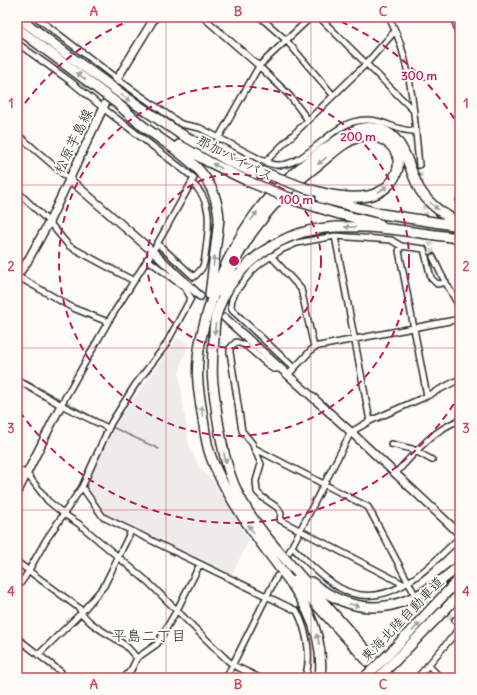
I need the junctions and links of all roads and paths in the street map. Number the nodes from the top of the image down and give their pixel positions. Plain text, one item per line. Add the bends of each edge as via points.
1 (18, 17) edge
2 (27, 17) edge
3 (36, 17) edge
4 (155, 17) edge
5 (203, 17) edge
6 (260, 17) edge
7 (311, 17) edge
8 (319, 17) edge
9 (389, 17) edge
10 (454, 17) edge
11 (17, 28) edge
12 (395, 31) junction
13 (17, 35) edge
14 (460, 39) edge
15 (286, 40) junction
16 (17, 43) edge
17 (69, 62) junction
18 (366, 64) junction
19 (259, 66) junction
20 (117, 79) junction
21 (333, 95) junction
22 (103, 108) junction
23 (414, 111) junction
24 (308, 120) junction
25 (416, 131) junction
26 (17, 134) edge
27 (218, 139) junction
28 (172, 143) junction
29 (265, 162) junction
30 (418, 164) tunnel mouth
31 (69, 179) junction
32 (192, 183) junction
33 (304, 190) junction
34 (17, 191) edge
35 (49, 222) junction
36 (460, 222) edge
37 (460, 226) edge
38 (335, 236) junction
39 (459, 238) edge
40 (157, 243) junction
41 (401, 246) junction
42 (152, 251) junction
43 (271, 256) junction
44 (433, 257) tunnel mouth
45 (147, 259) junction
46 (17, 276) edge
47 (134, 281) junction
48 (446, 282) junction
49 (200, 296) tunnel mouth
50 (460, 308) edge
51 (216, 316) junction
52 (460, 319) edge
53 (108, 322) junction
54 (413, 328) junction
55 (354, 339) junction
56 (314, 347) junction
57 (294, 368) junction
58 (282, 369) junction
59 (288, 375) junction
60 (460, 379) edge
61 (17, 380) edge
62 (427, 396) junction
63 (62, 403) junction
64 (460, 421) edge
65 (370, 422) junction
66 (110, 426) junction
67 (351, 432) junction
68 (390, 444) dead end
69 (254, 448) junction
70 (416, 451) junction
71 (432, 460) dead end
72 (17, 469) edge
73 (27, 474) junction
74 (395, 474) junction
75 (324, 484) junction
76 (82, 487) junction
77 (17, 493) edge
78 (64, 514) junction
79 (300, 530) junction
80 (131, 531) junction
81 (460, 534) edge
82 (460, 537) edge
83 (265, 542) junction
84 (118, 557) junction
85 (17, 562) edge
86 (200, 564) junction
87 (460, 565) edge
88 (29, 570) junction
89 (277, 576) dead end
90 (460, 578) edge
91 (406, 583) junction
92 (17, 588) edge
93 (413, 591) tunnel mouth
94 (460, 594) edge
95 (267, 596) junction
96 (177, 610) junction
97 (81, 613) junction
98 (455, 620) dead end
99 (17, 638) edge
100 (38, 656) junction
101 (137, 658) junction
102 (397, 663) junction
103 (233, 664) junction
104 (428, 665) junction
105 (365, 677) edge
106 (60, 678) edge
107 (124, 678) edge
108 (226, 678) edge
109 (260, 678) edge
110 (305, 678) edge
111 (320, 678) edge
112 (378, 678) edge
113 (383, 678) edge
114 (387, 678) edge
115 (391, 678) edge
116 (417, 678) edge
117 (441, 678) edge

1 - 17 highway
2 - 17 highway
3 - 20 street
4 - 20 street, 松原芋島線
5 - 19 street
6 - 15 street
7 - 15 street
8 - 18 street
9 - 12 street
10 - 14 street
11 - 17 highway
12 - 18 street
12 - 23 street via 406,64
13 - 17 highway
15 - 19 street
15 - 21 street
16 - 22 street
28 -> 17 highway, bridge via 144,126
17 -> 33 highway, 那加バイパス, bridge via 199,145 256,172
18 - 21 street
18 - 23 street
19 - 24 street via 289,95
19 - 27 street
20 - 22 street, 松原芋島線
20 - 27 street via 181,124 200,128
21 - 24 street
22 - 31 street, 松原芋島線
22 - 32 street via 194,178
23 - 25 street
24 - 29 street
25 - 29 street via 406,131 377,120 360,120 342,127 292,162 276,165
25 - 30 street
26 - 31 street
27 - 29 street
39 -> 28 highway, 那加バイパス, bridge via 383,225 297,201 252,183
51 -> 28 highway via 217,204 213,190 201,171
31 - 35 street, 松原芋島線
31 - 42 street
32 - 40 street
32 - 40 street via 204,199 208,217 203,267 194,277
33 - 37 highway, 那加バイパス via 376,212
33 -> 51 highway via 357,198 377,193 384,190 394,179 398,158 385,141 372,136 358,138 330,155 299,180 268,211 242,247 229,274
34 - 35 street
35 - 46 street, 松原芋島線
35 - 47 street via 69,246
51 -> 36 highway via 218,282 231,253 265,201 290,176 337,141 357,130 379,129 392,136 402,147 416,183 426,198 440,211
38 - 41 street via 391,240
38 - 43 street via 296,243
38 - 55 street
39 -> 51 highway via 356,227 320,228 304,232 276,243 253,260 235,280
40 - 42 street
41 - 48 street via 424,249 431,278 437,284
41 - 54 street via 399,251
42 - 45 street
42 - 49 street
43 - 56 street via 301,289
43 - 57 street via 244,280 232,299 231,306 232,310
44 - 48 street
45 - 47 street
45 - 66 street via 185,288 191,298 165,346
46 - 53 street via 73,308
47 - 53 street
48 - 50 street
51 - 58 street
51 -> 83 highway via 213,383 225,460 235,488
83 -> 51 highway via 242,516 221,481 206,440 197,372 200,346
52 - 54 street
53 - 63 street
54 - 55 street
54 - 62 street
55 - 56 street
55 - 65 street
56 - 57 street
57 - 59 street
58 - 59 street
58 - 69 street via 273,369 241,343 236,342 230,348 242,430
59 - 67 street
60 - 62 street
61 - 63 street
62 - 65 street
63 - 66 street
63 - 73 street
64 - 70 street via 448,424
65 - 67 street
66 - 76 street
67 - 74 street
67 - 75 street
68 - 70 street
69 - 75 street
69 - 79 street via 261,464 256,481 257,492 278,508 280,520
70 - 71 street
70 - 74 street
72 - 73 street
73 - 77 street
73 - 78 street via 48,501
74 - 81 street
75 - 79 street
75 - 91 street via 368,507
76 - 78 street
76 - 80 street via 103,517
78 - 84 street
78 - 88 street
79 - 91 street
79 - 91 street via 290,549 342,589 354,594 378,595
80 - 84 street
80 - 86 street
82 - 91 street via 428,568
83 -> 87 highway via 318,587 338,599 359,606 399,604 427,590
111 -> 83 highway via 321,652 309,616 299,594
83 - 113 highway
83 - 115 highway
84 - 96 street
84 - 97 street via 104,586
85 - 88 street
86 - 95 street
86 - 96 street
88 - 92 street
88 - 97 street via 79,608
89 - 95 street
105 -> 90 highway, 東海北陸自動車道, bridge
91 - 93 street
94 - 102 highway, 東海北陸自動車道
95 - 103 street
95 - 110 street via 297,611 300,617 308,653
96 - 101 street via 157,644
96 - 103 street
97 - 100 street
97 - 101 street via 126,646
98 - 104 street via 460,625
99 - 100 street
100 - 106 street via 61,672
101 - 107 street
102 - 112 highway, 東海北陸自動車道, bridge
102 - 114 highway
103 - 108 street
103 - 109 street
104 - 116 street
104 - 117 street

